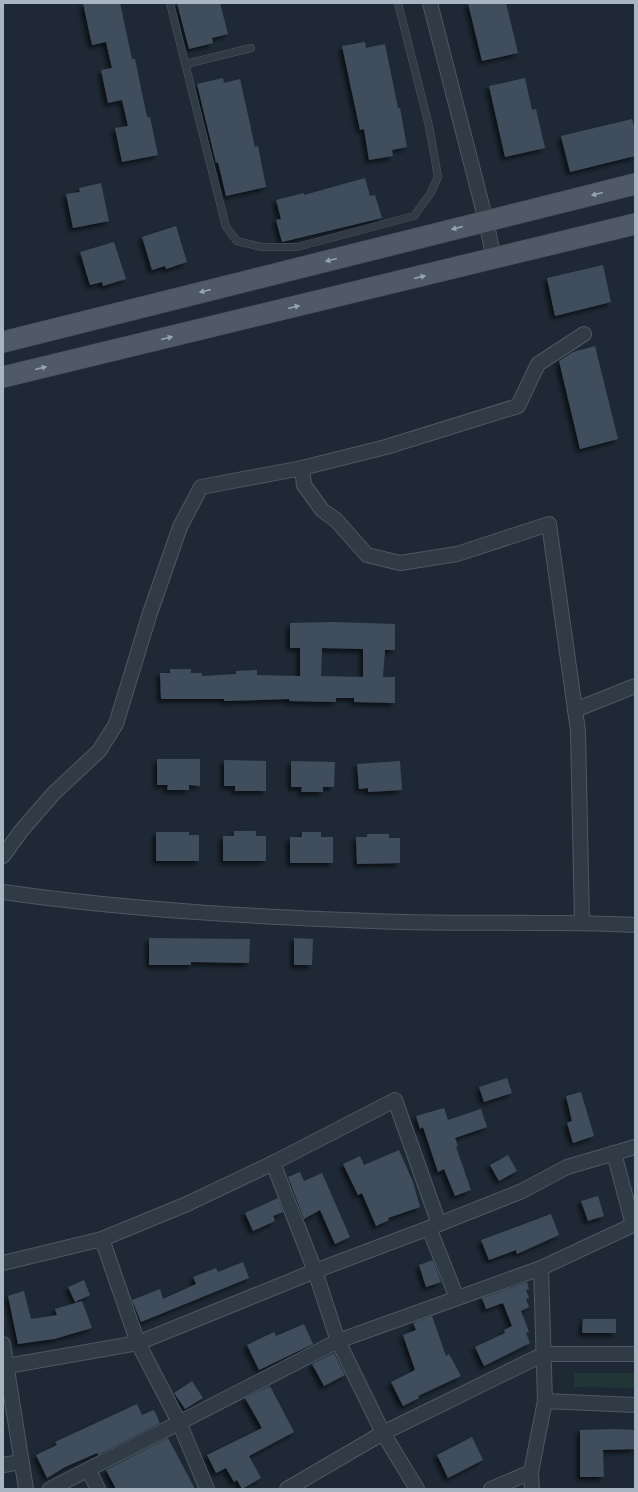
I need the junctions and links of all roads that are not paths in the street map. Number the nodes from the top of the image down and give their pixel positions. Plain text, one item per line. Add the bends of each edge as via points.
1 (170, 3) edge
2 (398, 3) edge
3 (430, 3) edge
4 (251, 48) dead end
5 (186, 64) junction
6 (635, 184) edge
7 (486, 221) junction
8 (635, 224) edge
9 (494, 259) junction
10 (584, 334) dead end
11 (3, 342) edge
12 (3, 377) edge
13 (302, 468) junction
14 (635, 686) edge
15 (575, 710) junction
16 (3, 856) edge
17 (3, 892) edge
18 (582, 922) junction
19 (635, 925) edge
20 (635, 1147) edge
21 (614, 1153) junction
22 (273, 1164) junction
23 (634, 1225) edge
24 (434, 1226) junction
25 (102, 1239) junction
26 (3, 1263) edge
27 (541, 1268) junction
28 (316, 1271) junction
29 (457, 1298) junction
30 (338, 1341) junction
31 (138, 1343) junction
32 (3, 1344) edge
33 (544, 1354) junction
34 (635, 1354) edge
35 (7, 1366) junction
36 (545, 1401) junction
37 (635, 1405) edge
38 (179, 1422) junction
39 (383, 1433) junction
40 (21, 1462) junction
41 (3, 1465) edge
42 (88, 1470) junction
43 (531, 1472) junction
44 (26, 1489) edge
45 (50, 1489) edge
46 (98, 1489) edge
47 (207, 1489) edge
48 (287, 1489) edge
49 (417, 1489) edge
50 (491, 1489) edge
51 (532, 1489) edge

1 - 5 lane
2 - 5 lane via 429,126 438,177 430,194 414,216 296,247 262,247 237,241 226,227
3 - 7 street
4 - 5 lane
6 -> 7 main road
7 - 9 street
7 -> 11 main road
8 - 9 main road
12 -> 9 main road
10 - 13 street via 538,364 518,406 386,447
13 - 15 street via 304,485 322,510 336,520 367,555 400,563 457,554 549,524
13 - 16 street via 200,487 180,527 116,724 99,751 54,793
14 - 15 street
15 - 18 street via 578,731
17 - 18 street via 72,902 232,914 406,922
18 - 19 street
20 - 21 street
21 - 23 street
21 - 24 street via 567,1167 522,1190
22 - 24 street via 395,1100
22 - 25 street
22 - 28 street
23 - 27 street
24 - 28 street
24 - 29 street
25 - 26 street
25 - 31 street
27 - 29 street
27 - 33 street
28 - 30 street
28 - 31 street
29 - 30 street
30 - 38 street
30 - 39 street
31 - 35 street
31 - 38 street
32 - 35 street
33 - 34 street
33 - 36 street
33 - 39 street
35 - 40 street
36 - 37 street
36 - 43 street
38 - 42 street
38 - 47 street
39 - 48 street
39 - 49 street
40 - 41 street
40 - 44 street
42 - 45 street
42 - 46 street
43 - 50 street
43 - 51 street

